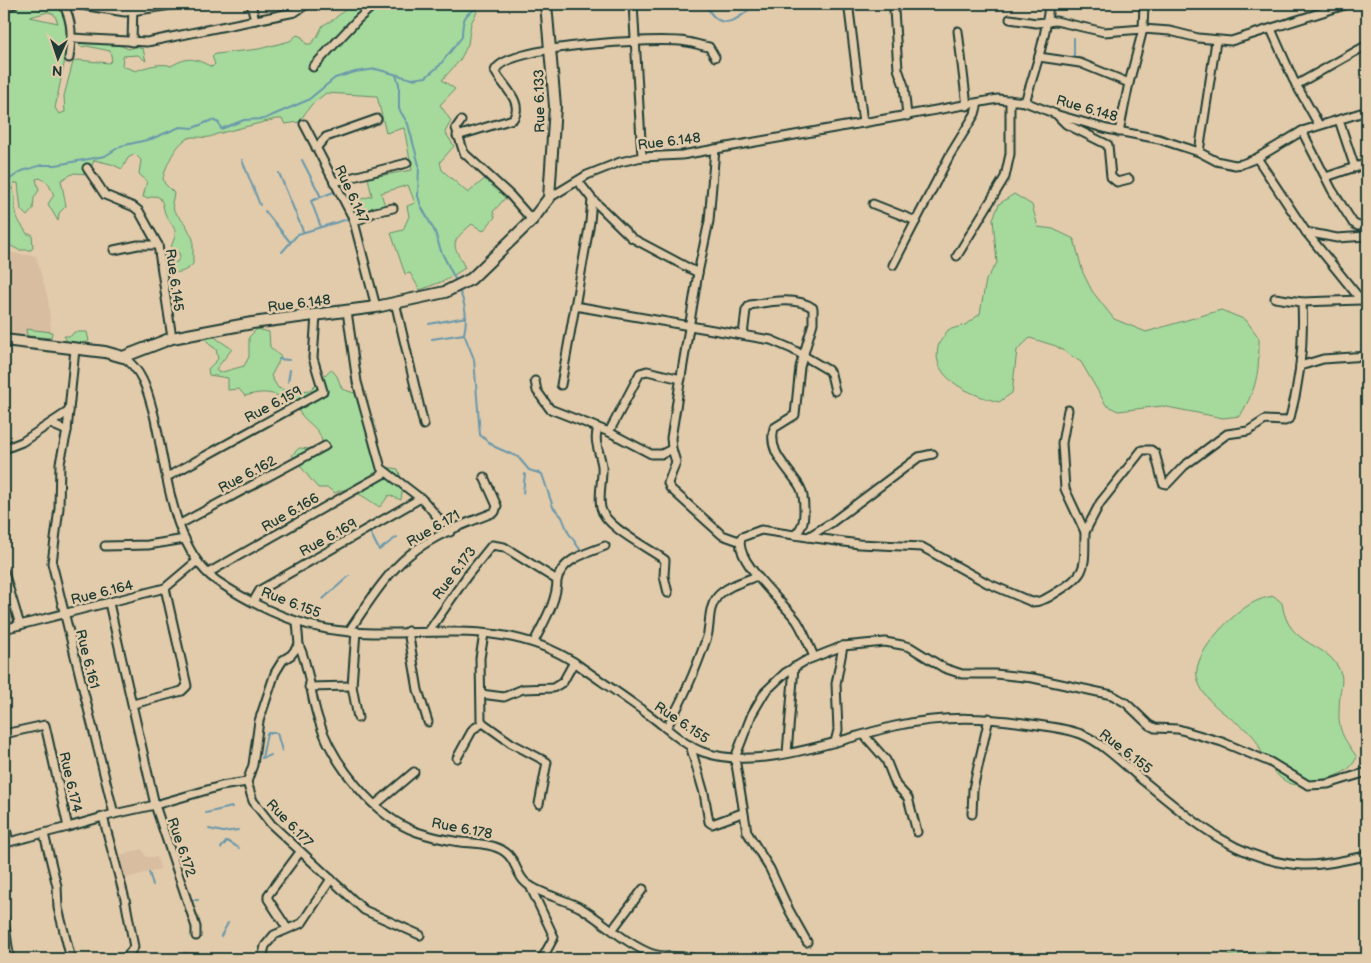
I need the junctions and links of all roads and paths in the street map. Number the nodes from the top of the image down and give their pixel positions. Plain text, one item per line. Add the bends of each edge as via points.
1 (14, 4) edge
2 (63, 4) edge
3 (75, 4) edge
4 (133, 4) edge
5 (178, 4) edge
6 (251, 4) edge
7 (307, 4) edge
8 (375, 4) edge
9 (546, 4) edge
10 (633, 4) edge
11 (1049, 4) edge
12 (1144, 4) edge
13 (1348, 4) edge
14 (4, 7) edge
15 (849, 10) dead end
16 (894, 10) dead end
17 (132, 12) junction
18 (1010, 19) dead end
19 (255, 20) junction
20 (1047, 22) junction
21 (1144, 29) junction
22 (1271, 29) junction
23 (958, 31) dead end
24 (72, 38) junction
25 (1216, 41) junction
26 (132, 42) junction
27 (636, 42) junction
28 (1367, 45) edge
29 (550, 48) junction
30 (715, 57) dead end
31 (1039, 57) junction
32 (69, 58) dead end
33 (313, 67) dead end
34 (1128, 83) junction
35 (1296, 85) junction
36 (1010, 100) junction
37 (1025, 102) junction
38 (978, 103) junction
39 (967, 106) junction
40 (1367, 111) edge
41 (1058, 115) junction
42 (907, 116) junction
43 (377, 119) dead end
44 (461, 120) dead end
45 (1339, 120) junction
46 (863, 123) junction
47 (304, 124) dead end
48 (1319, 126) junction
49 (1302, 131) junction
50 (1118, 132) junction
51 (457, 136) junction
52 (316, 148) junction
53 (715, 149) junction
54 (1199, 152) junction
55 (642, 157) junction
56 (1257, 158) junction
57 (1367, 162) edge
58 (407, 163) dead end
59 (87, 168) dead end
60 (1355, 168) junction
61 (1326, 177) junction
62 (1129, 179) dead end
63 (578, 181) junction
64 (334, 182) junction
65 (549, 198) junction
66 (592, 200) junction
67 (873, 204) dead end
68 (393, 208) dead end
69 (532, 220) junction
70 (916, 221) junction
71 (354, 222) junction
72 (1367, 225) edge
73 (1306, 232) junction
74 (1367, 236) edge
75 (158, 245) junction
76 (114, 250) dead end
77 (957, 256) dead end
78 (893, 265) dead end
79 (698, 273) junction
80 (1275, 298) dead end
81 (1364, 300) edge
82 (395, 302) junction
83 (1302, 302) junction
84 (575, 306) junction
85 (376, 307) junction
86 (347, 311) junction
87 (316, 315) junction
88 (690, 328) junction
89 (743, 335) junction
90 (172, 338) junction
91 (4, 340) edge
92 (75, 349) junction
93 (803, 355) junction
94 (1367, 356) edge
95 (123, 357) junction
96 (1300, 366) junction
97 (681, 379) junction
98 (534, 380) dead end
99 (561, 385) dead end
100 (835, 391) dead end
101 (1068, 410) dead end
102 (69, 411) junction
103 (50, 424) junction
104 (424, 425) dead end
105 (598, 428) junction
106 (67, 431) junction
107 (609, 432) junction
108 (325, 446) dead end
109 (4, 449) edge
110 (672, 449) junction
111 (932, 454) dead end
112 (385, 473) junction
113 (167, 477) junction
114 (484, 477) dead end
115 (421, 498) junction
116 (180, 524) junction
117 (450, 532) junction
118 (1085, 532) junction
119 (795, 535) junction
120 (808, 537) junction
121 (186, 540) junction
122 (739, 541) junction
123 (105, 546) dead end
124 (605, 546) dead end
125 (197, 561) junction
126 (4, 572) edge
127 (208, 573) junction
128 (757, 576) junction
129 (557, 580) junction
130 (165, 588) junction
131 (668, 593) dead end
132 (253, 602) junction
133 (109, 603) junction
134 (65, 614) junction
135 (297, 622) junction
136 (20, 625) junction
137 (4, 629) edge
138 (353, 631) junction
139 (408, 631) junction
140 (429, 631) junction
141 (484, 634) junction
142 (534, 642) junction
143 (300, 645) junction
144 (843, 646) junction
145 (814, 657) junction
146 (574, 662) junction
147 (794, 667) junction
148 (352, 686) junction
149 (309, 687) junction
150 (480, 694) junction
151 (133, 704) junction
152 (358, 718) dead end
153 (989, 718) junction
154 (428, 722) dead end
155 (483, 723) junction
156 (666, 728) junction
157 (4, 734) edge
158 (864, 736) junction
159 (835, 742) junction
160 (690, 745) junction
161 (787, 753) junction
162 (458, 758) dead end
163 (735, 758) junction
164 (414, 772) dead end
165 (1367, 772) edge
166 (247, 782) junction
167 (376, 804) junction
168 (539, 804) dead end
169 (155, 805) junction
170 (742, 813) junction
171 (114, 814) junction
172 (972, 814) dead end
173 (103, 817) junction
174 (4, 820) edge
175 (68, 826) junction
176 (917, 832) dead end
177 (44, 834) junction
178 (6, 843) edge
179 (300, 852) junction
180 (1367, 856) edge
181 (331, 879) junction
182 (530, 886) junction
183 (643, 889) dead end
184 (4, 919) edge
185 (287, 928) junction
186 (613, 929) junction
187 (420, 935) dead end
188 (196, 936) dead end
189 (807, 942) dead end
190 (9, 954) dead end
191 (185, 958) dead end
192 (72, 959) edge
193 (125, 959) edge
194 (201, 959) edge
195 (262, 959) edge
196 (542, 959) edge
197 (695, 959) edge

1 - 14 street
2 - 24 street
3 - 17 street
4 - 17 street
5 - 17 street
6 - 19 street
7 - 19 street via 295,12
8 - 33 street
9 - 29 street, Rue 6.133
10 - 27 street
11 - 20 street
12 - 21 street
13 - 22 street
15 - 46 street
16 - 42 street via 898,69 904,86
17 - 26 street
18 - 20 street
19 - 26 street via 147,42
20 - 21 street via 1056,21 1104,32
20 - 31 street
21 - 25 street
21 - 34 street
22 - 25 street via 1231,42
22 - 35 street
23 - 39 street
24 - 26 street
24 - 32 street
25 - 54 street
27 - 29 street
27 - 30 street via 686,42 709,47
27 - 55 street
28 - 35 street
29 - 51 street via 522,54 495,68 517,106 512,119
29 - 65 street, Rue 6.133 via 555,106
31 - 34 street via 1080,64
31 - 37 street
34 - 50 street
35 - 48 street
36 - 37 street, Rue 6.148
36 - 38 street, Rue 6.148
36 - 77 street via 1010,154 1005,177
37 - 41 street, Rue 6.148
38 - 39 street, Rue 6.148
38 - 70 street
39 - 42 street, Rue 6.148
40 - 45 street, Rue 6.148
41 - 50 street, Rue 6.148
41 - 62 street via 1066,124 1108,145 1111,177 1117,182
42 - 46 street, Rue 6.148
43 - 52 street via 326,137
44 - 51 street via 456,128
45 - 48 street, Rue 6.148
45 - 60 street
46 - 53 street, Rue 6.148
47 - 52 street, Rue 6.147
48 - 49 street, Rue 6.148
49 - 56 street, Rue 6.148
49 - 61 street
50 - 54 street, Rue 6.148 via 1159,139
51 - 69 street via 464,153
52 - 64 street, Rue 6.147
53 - 55 street, Rue 6.148
53 - 79 street via 711,206
54 - 56 street, Rue 6.148 via 1216,161 1235,165
55 - 63 street, Rue 6.148 via 603,168
56 - 73 street
57 - 60 street
58 - 64 street
59 - 75 street, Rue 6.145 via 105,195 139,211
60 - 61 street
61 - 72 street via 1353,223
63 - 65 street, Rue 6.148
63 - 66 street
64 - 71 street, Rue 6.147
65 - 69 street, Rue 6.148
66 - 79 street via 632,238
66 - 84 street
67 - 70 street
68 - 71 street
69 - 82 street, Rue 6.148 via 482,270 462,284
70 - 78 street
71 - 85 street, Rue 6.147
73 - 74 street via 1338,238
73 - 81 street
75 - 76 street
75 - 90 street, Rue 6.145
79 - 88 street
80 - 83 street
81 - 83 street
82 - 85 street, Rue 6.148
82 - 104 street
83 - 96 street
84 - 88 street
84 - 99 street
85 - 86 street, Rue 6.148
86 - 87 street, Rue 6.148
86 - 112 street via 357,382
87 - 90 street, Rue 6.148 via 252,322
87 - 113 street, Rue 6.159 via 313,358 323,391
88 - 89 street
88 - 97 street
89 - 93 street via 771,340
89 - 93 street via 746,310 750,305 807,303 815,314
90 - 95 street, Rue 6.148
91 - 92 street
92 - 95 street
92 - 102 street, Rue 6.161
93 - 100 street via 831,374
93 - 119 street via 795,415 774,428 772,437 784,468 796,480 803,496 803,526
94 - 96 street via 1323,359
95 - 113 street, Rue 6.155 via 139,371 148,392
96 - 118 street via 1290,418 1285,421 1265,420 1248,431 1227,434 1165,484 1155,453 1142,450 1100,503
97 - 107 street via 647,371 640,374
97 - 110 street
98 - 105 street via 537,391 550,409
101 - 118 street via 1062,443 1065,489
102 - 103 street
102 - 106 street, Rue 6.161
103 - 106 street
103 - 109 street via 19,444
105 - 107 street
105 - 131 street via 596,442 602,466 600,505 603,513 624,535 665,560
106 - 134 street, Rue 6.161 via 60,464 59,508 52,563
107 - 110 street via 651,454 662,454
108 - 116 street, Rue 6.162
110 - 122 street via 676,462 668,478 670,488 722,535
111 - 120 street via 919,457
112 - 115 street
112 - 127 street, Rue 6.166
113 - 116 street, Rue 6.155
114 - 117 street, Rue 6.171 via 497,506 495,512
115 - 117 street
115 - 132 street, Rue 6.169 via 260,590
116 - 121 street, Rue 6.155
117 - 138 street, Rue 6.171 via 409,555 392,572
118 - 120 street via 1081,573 1075,581 1039,602 987,583 922,546 859,544
119 - 120 street
119 - 122 street via 761,530 746,534
121 - 123 street via 148,546
121 - 125 street, Rue 6.155
122 - 128 street via 740,551
124 - 129 street via 568,562 559,571
125 - 127 street, Rue 6.155
125 - 130 street, Rue 6.164
126 - 136 street
127 - 132 street, Rue 6.155
128 - 145 street via 798,623
128 - 156 street via 724,590 717,597 709,612 708,634 695,669 681,704
129 - 140 street, Rue 6.173 via 504,547 492,545
129 - 142 street via 551,606
130 - 133 street, Rue 6.164
130 - 151 street via 187,686 182,691
132 - 135 street, Rue 6.155
133 - 134 street, Rue 6.164
133 - 151 street
134 - 136 street, Rue 6.164
134 - 171 street, Rue 6.161
135 - 138 street, Rue 6.155
135 - 143 street
136 - 137 street, Rue 6.164
138 - 139 street, Rue 6.155
138 - 148 street
139 - 140 street, Rue 6.155
139 - 154 street via 418,690
140 - 141 street, Rue 6.155
141 - 142 street, Rue 6.155
141 - 150 street
142 - 146 street, Rue 6.155
143 - 149 street, Rue 6.178
143 - 166 street via 283,660 275,673 259,721 253,765
144 - 145 street
144 - 159 street via 836,684 838,721
144 - 165 street via 885,642 902,645 953,672 1033,678 1112,695 1126,702 1148,725 1178,729 1222,742 1270,762 1308,785 1328,784
145 - 147 street
146 - 150 street via 563,682 553,688 523,689 504,697
146 - 156 street, Rue 6.155
147 - 161 street
147 - 163 street via 777,680 758,702
148 - 149 street
148 - 152 street
149 - 167 street, Rue 6.178 via 329,745 344,770
150 - 155 street
151 - 169 street
153 - 158 street, Rue 6.155 via 944,718 894,726
153 - 172 street via 973,790
153 - 180 street, Rue 6.155 via 1080,734 1105,750 1194,822 1250,854 1304,865
155 - 162 street via 472,729
155 - 168 street via 511,743 547,762
156 - 160 street, Rue 6.155
157 - 175 street, Rue 6.174 via 45,724
158 - 159 street, Rue 6.155
158 - 176 street via 886,760 896,785 908,798
159 - 161 street, Rue 6.155
160 - 163 street, Rue 6.155 via 703,752
160 - 170 street via 709,822 712,824
161 - 163 street, Rue 6.155 via 762,758
163 - 170 street
164 - 167 street
166 - 169 street
166 - 179 street, Rue 6.177 via 253,801
167 - 182 street, Rue 6.178 via 414,831 455,842 487,845 505,852 521,878
169 - 171 street, Rue 6.172
169 - 188 street, Rue 6.172 via 196,927
170 - 189 street via 747,832
171 - 173 street
173 - 175 street
173 - 193 street via 134,947
174 - 178 street
175 - 177 street, Rue 6.174
177 - 178 street, Rue 6.174
177 - 192 street via 57,886 58,908
179 - 181 street, Rue 6.177
179 - 185 street via 268,895
181 - 185 street via 302,923
181 - 187 street, Rue 6.177 via 360,908
182 - 186 street, Rue 6.178 via 564,900
182 - 196 street via 554,938
183 - 186 street
184 - 190 street
185 - 195 street via 269,939
186 - 197 street, Rue 6.178 via 633,945 650,953 668,958
191 - 194 street

